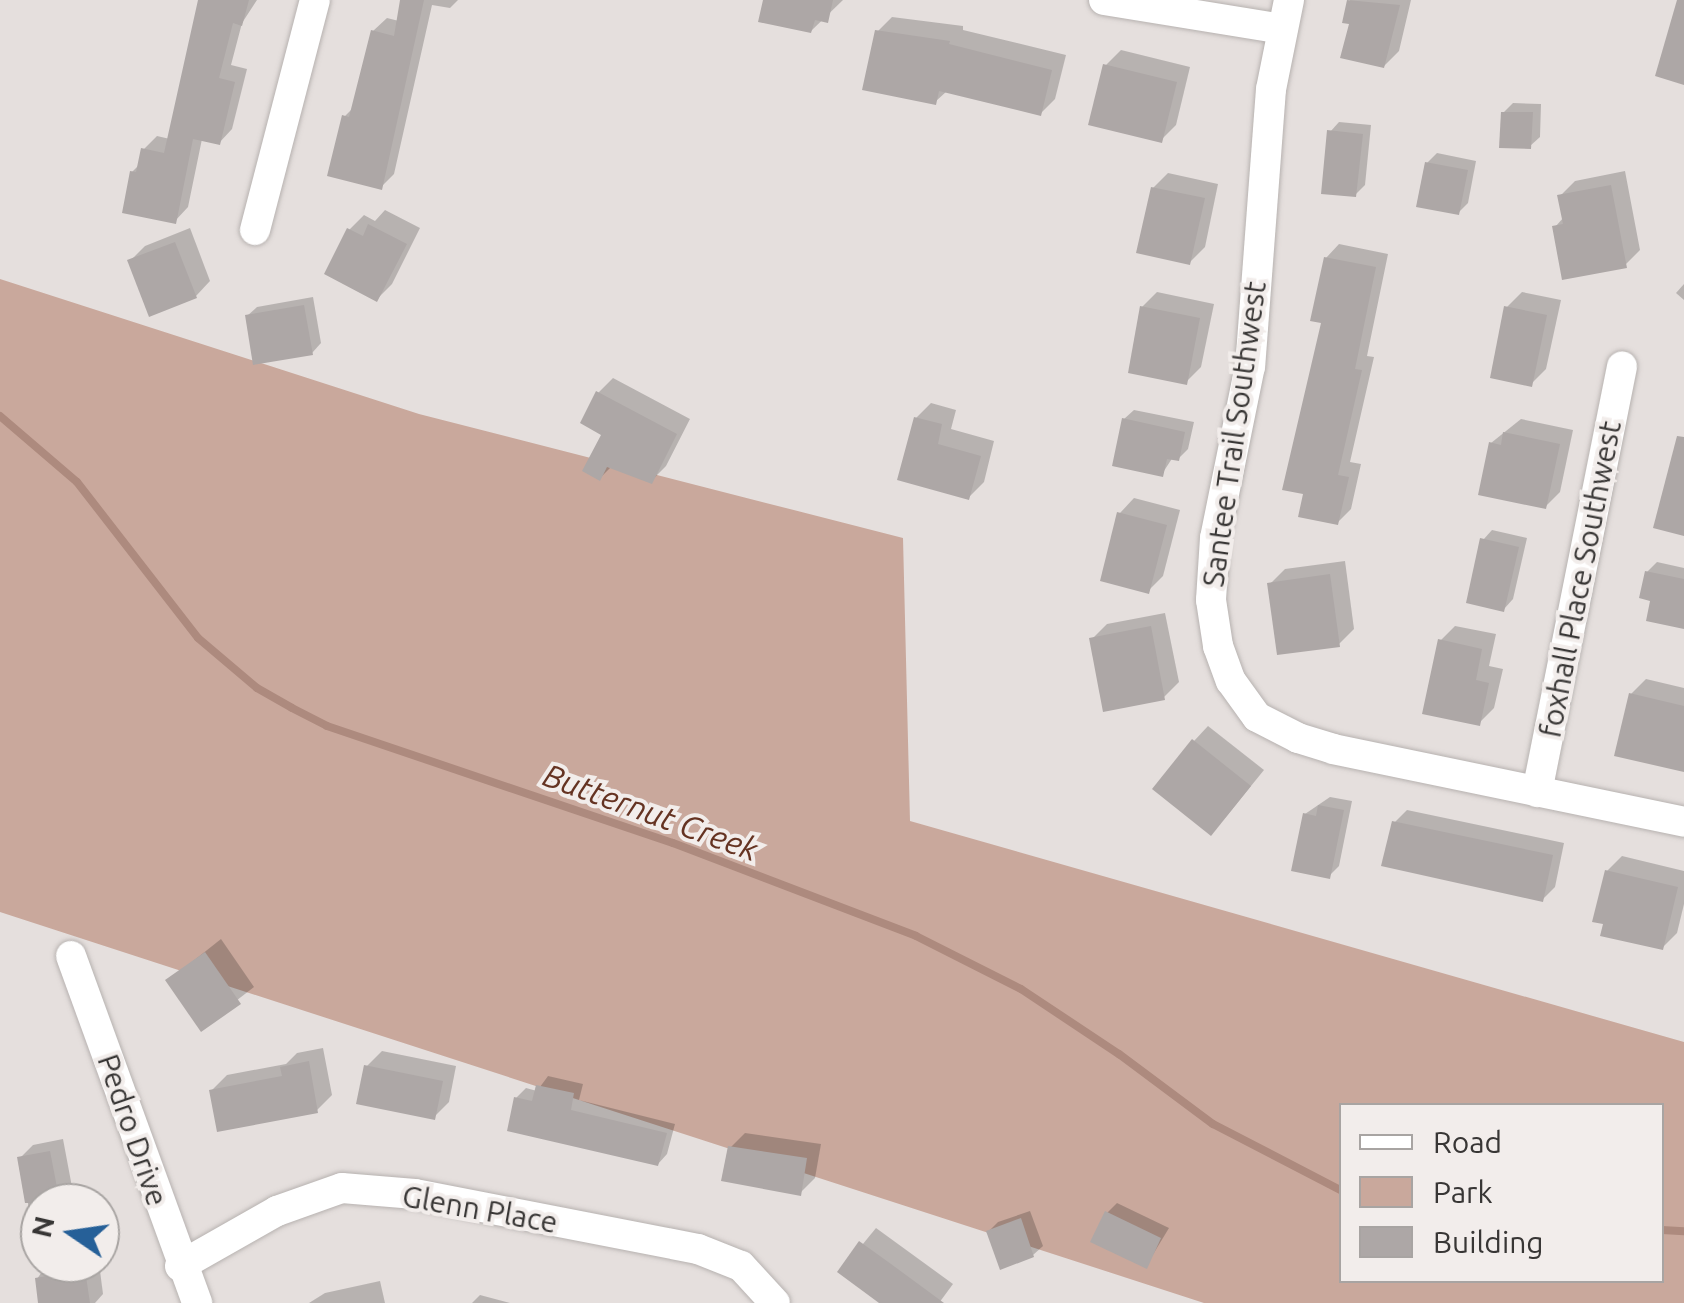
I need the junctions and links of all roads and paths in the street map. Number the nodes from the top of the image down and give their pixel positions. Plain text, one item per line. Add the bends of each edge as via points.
1 (315, 0) edge
2 (1104, 0) edge
3 (1286, 15) edge
4 (256, 230) dead end
5 (1622, 366) dead end
6 (1538, 792) junction
7 (1684, 822) edge
8 (71, 956) dead end
9 (180, 1266) junction
10 (197, 1303) edge
11 (775, 1303) edge

1 - 4 street
2 - 3 street
3 - 6 street, Santee Trail Southwest via 1271,90 1250,366 1215,538 1211,600 1218,646 1231,681 1258,717 1298,738
5 - 6 street, foxhall Place Southwest
6 - 7 street, Santee Trail Southwest
8 - 9 street, Pedro Drive
9 - 10 street, Pedro Drive
9 - 11 street, Glenn Place via 276,1211 342,1188 415,1194 698,1250 741,1266

